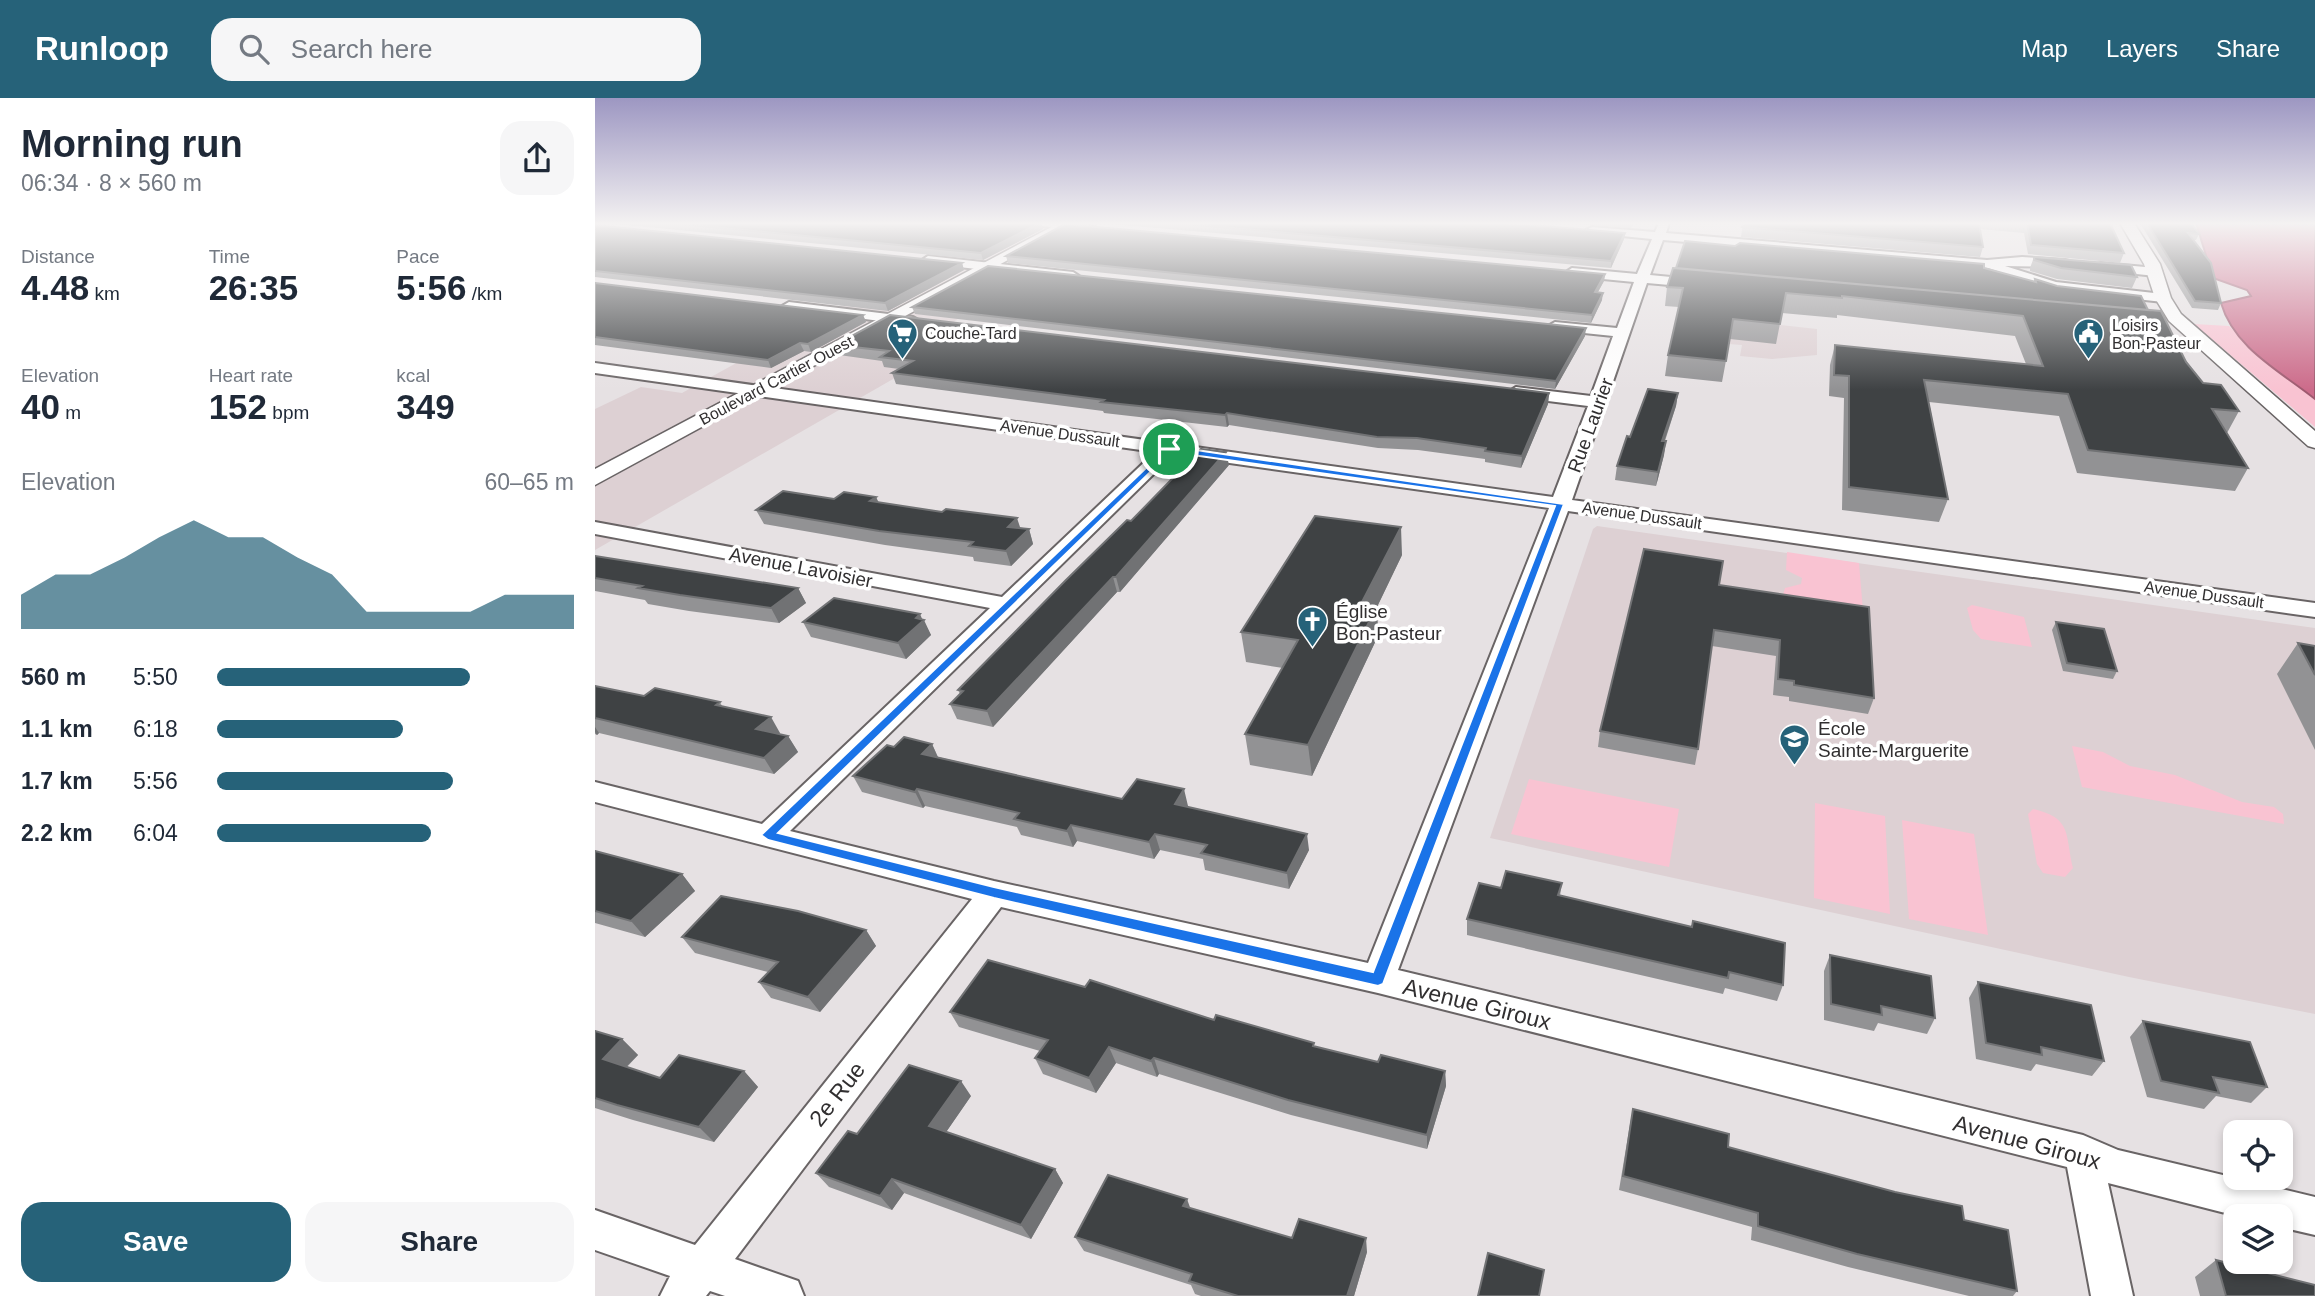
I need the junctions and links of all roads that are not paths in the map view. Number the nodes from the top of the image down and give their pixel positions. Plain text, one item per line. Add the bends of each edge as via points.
1 (1640, 278) edge
2 (965, 279) edge
3 (1650, 279) edge
4 (2033, 279) edge
5 (2158, 279) edge
6 (1719, 285) edge
7 (2163, 298) junction
8 (779, 305) edge
9 (892, 318) junction
10 (928, 323) edge
11 (1543, 324) edge
12 (2164, 326) edge
13 (2185, 327) junction
14 (1624, 333) junction
15 (595, 368) edge
16 (758, 390) junction
17 (1501, 390) edge
18 (1598, 402) junction
19 (2315, 442) edge
20 (1169, 449) junction
21 (595, 478) edge
22 (1560, 504) junction
23 (595, 528) edge
24 (1007, 605) junction
25 (2315, 610) edge
26 (595, 792) edge
27 (768, 835) junction
28 (994, 893) junction
29 (1378, 979) junction
30 (2083, 1153) junction
31 (2315, 1216) edge
32 (595, 1230) edge
33 (691, 1282) edge
34 (783, 1296) edge
35 (2112, 1296) edge

1 - 14 street, Rue Laurier
2 - 9 street, Boulevard Cartier Ouest
3 - 6 street
4 - 7 street via 2055,286
5 - 7 street
7 - 13 street
8 - 9 street
9 - 10 street
9 - 16 street, Boulevard Cartier Ouest
11 - 14 street
12 - 13 street
13 - 19 street
14 - 18 street, Rue Laurier
15 - 16 street, Avenue Dussault
16 - 20 street, Avenue Dussault
16 - 21 street, Boulevard Cartier Ouest
17 - 18 street
18 - 22 street, Rue Laurier
20 - 22 street, Avenue Dussault
20 - 24 street
22 - 25 street, Avenue Dussault
22 - 29 street, Rue Laurier
23 - 24 street, Avenue Lavoisier
24 - 27 street
26 - 27 street, Avenue Giroux
27 - 28 street, Avenue Giroux
28 - 29 street, Avenue Giroux
28 - 33 street, 2e Rue
29 - 30 street, Avenue Giroux
30 - 31 street, Avenue Giroux via 2117,1167
30 - 35 street
32 - 33 street
33 - 34 street

